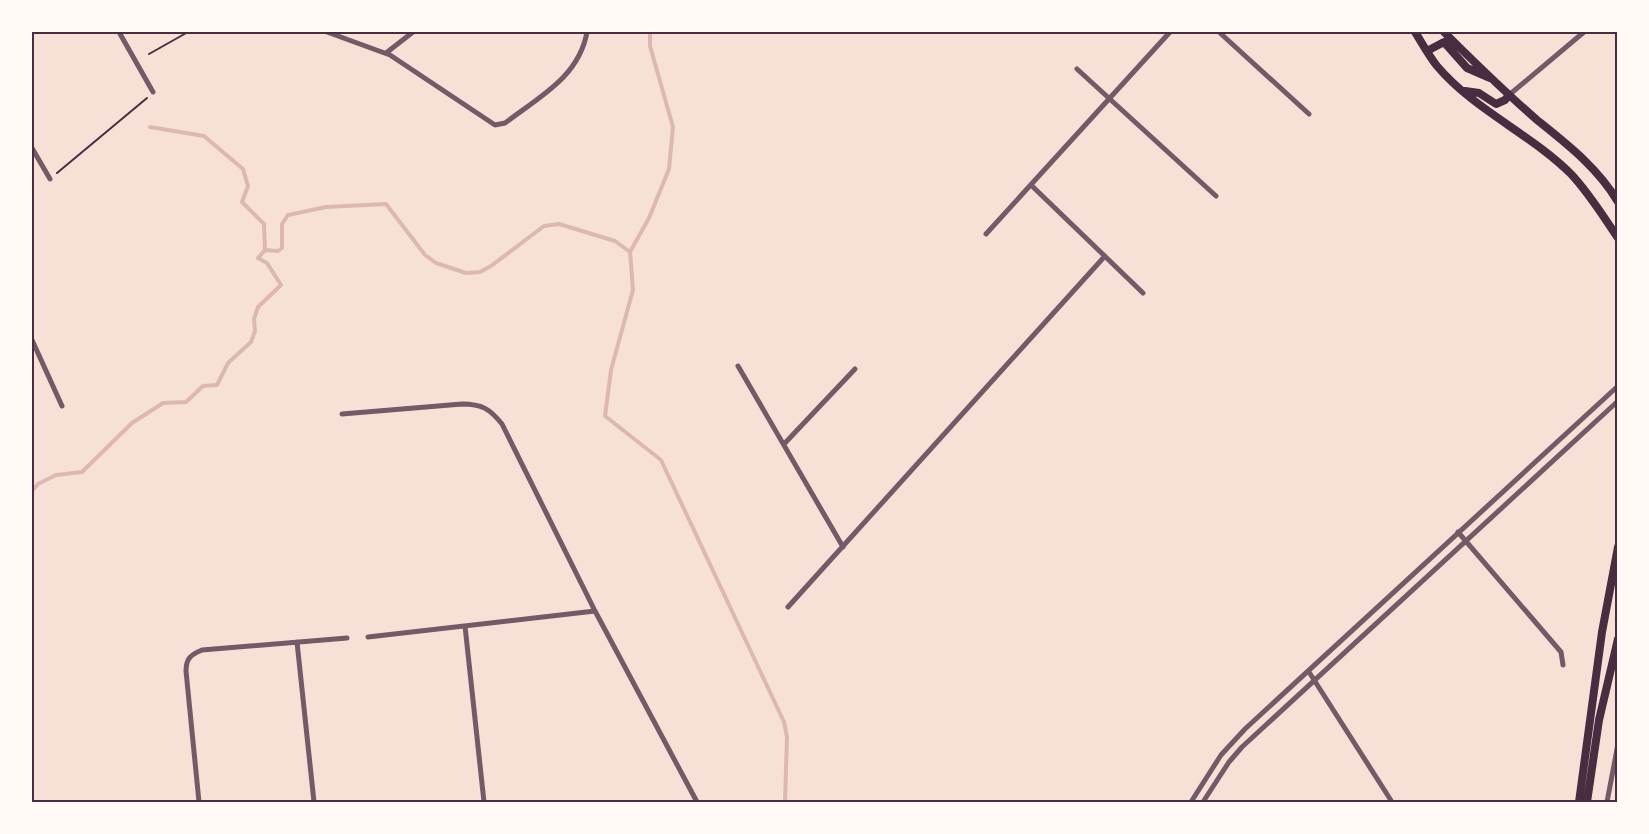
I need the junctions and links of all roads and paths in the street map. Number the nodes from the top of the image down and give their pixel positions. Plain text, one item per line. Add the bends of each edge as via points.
1 (119, 32) edge
2 (188, 32) edge
3 (327, 32) edge
4 (413, 32) edge
5 (587, 32) edge
6 (1170, 32) edge
7 (1219, 32) edge
8 (1414, 32) edge
9 (1444, 32) edge
10 (1584, 32) edge
11 (1427, 51) junction
12 (386, 53) junction
13 (149, 54) dead end
14 (1077, 69) dead end
15 (1491, 79) junction
16 (1464, 91) junction
17 (153, 92) joint
18 (1509, 94) junction
19 (1107, 98) junction
20 (1309, 114) dead end
21 (32, 148) edge
22 (50, 179) joint
23 (1031, 185) junction
24 (1216, 196) dead end
25 (1617, 202) edge
26 (986, 234) dead end
27 (1617, 238) edge
28 (1106, 256) junction
29 (1143, 293) dead end
30 (32, 340) edge
31 (738, 366) dead end
32 (855, 369) dead end
33 (1617, 386) edge
34 (1617, 401) edge
35 (62, 406) dead end
36 (342, 414) dead end
37 (785, 443) junction
38 (1458, 532) junction
39 (1465, 542) junction
40 (843, 547) junction
41 (1617, 547) edge
42 (788, 607) dead end
43 (595, 611) junction
44 (465, 626) junction
45 (368, 637) dead end
46 (347, 638) dead end
47 (1617, 639) edge
48 (297, 642) junction
49 (1563, 665) dead end
50 (1309, 672) junction
51 (1316, 681) junction
52 (1617, 744) edge
53 (199, 802) edge
54 (314, 802) edge
55 (484, 802) edge
56 (697, 802) edge
57 (1191, 802) edge
58 (1203, 802) edge
59 (1392, 802) edge
60 (1579, 802) edge
61 (1587, 802) edge
62 (1607, 802) edge

1 - 17 street
2 - 13 path
3 - 12 street
4 - 12 street
5 - 12 street via 580,57 567,76 505,123 495,125
6 - 19 street
7 - 20 street
8 - 11 main road
9 - 15 main road
10 - 18 street
11 - 15 main road via 1444,42 1467,68
11 - 16 main road
14 - 19 street
15 - 18 main road
16 - 18 main road via 1479,93 1496,104
16 - 27 main road via 1570,174 1597,205
17 - 22 path
18 - 25 main road via 1594,171
19 - 23 street
19 - 24 street
21 - 22 street
23 - 26 street
23 - 28 street
28 - 29 street
28 - 40 street
30 - 35 street
31 - 37 street
32 - 37 street
33 - 38 street
34 - 39 street
36 - 43 street via 462,404 480,404 491,411 502,424
37 - 40 street
38 - 39 street
38 - 50 street
39 - 49 street via 1561,652
39 - 51 street
40 - 42 street
41 - 60 main road
43 - 44 street
43 - 56 street
44 - 45 street
44 - 55 street
46 - 48 street
47 - 61 main road via 1599,720
48 - 53 street via 202,650 186,662
48 - 54 street
50 - 51 street
50 - 57 street via 1234,740
51 - 58 street via 1242,747
51 - 59 street
52 - 62 street

